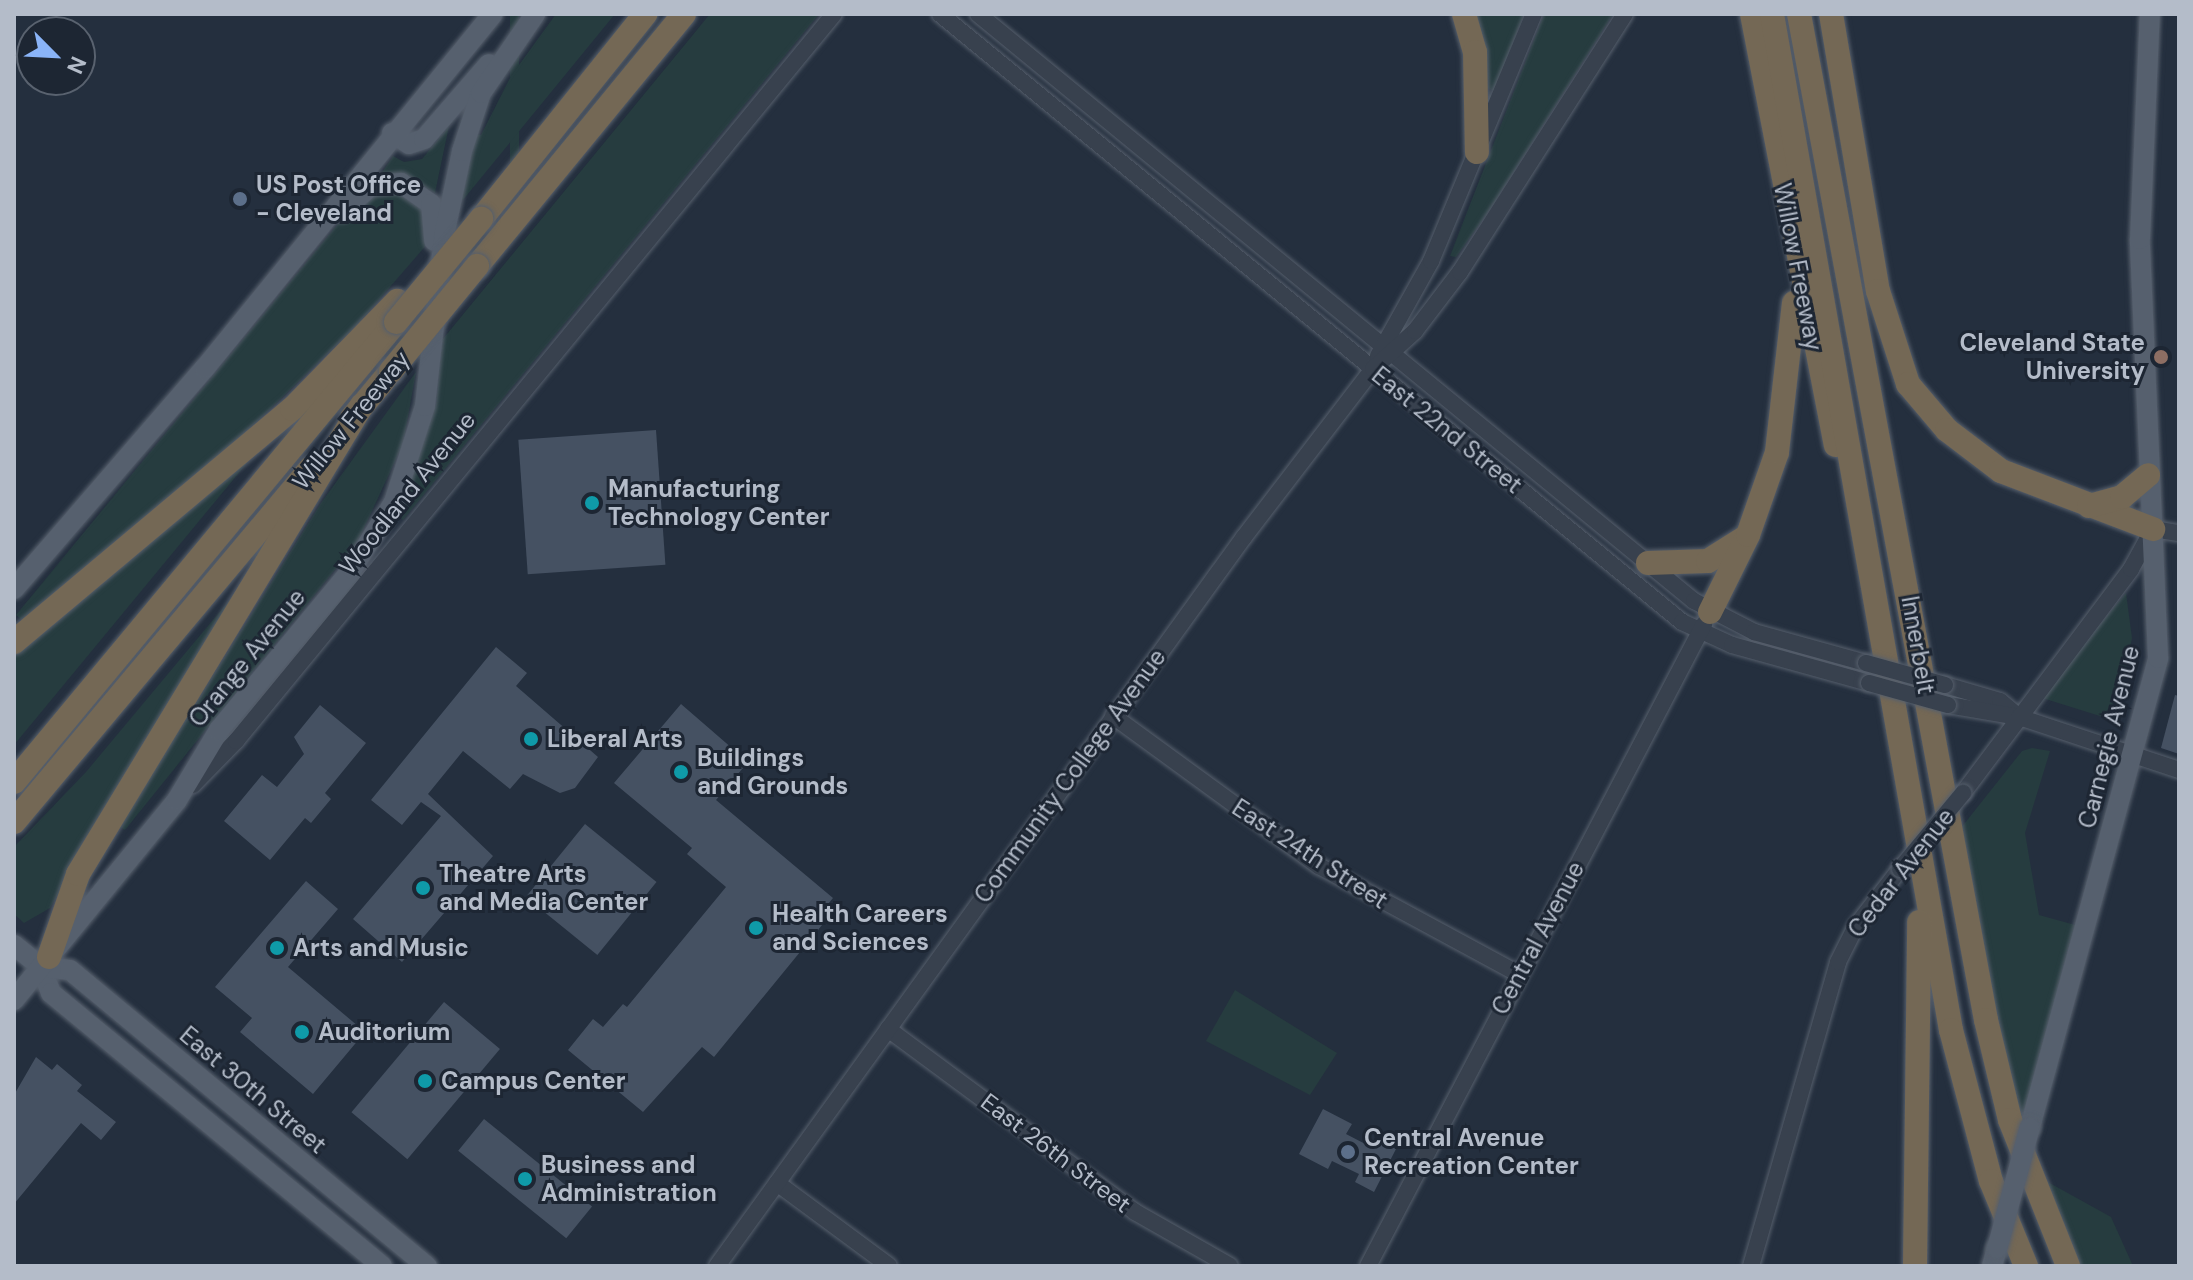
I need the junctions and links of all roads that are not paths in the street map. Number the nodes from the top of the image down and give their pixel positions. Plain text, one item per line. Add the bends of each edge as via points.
1 (493, 14) edge
2 (643, 14) edge
3 (684, 14) edge
4 (834, 14) edge
5 (940, 14) edge
6 (978, 14) edge
7 (1464, 14) edge
8 (1534, 14) edge
9 (1625, 14) edge
10 (1752, 14) edge
11 (1772, 14) edge
12 (1799, 14) edge
13 (1822, 14) edge
14 (1831, 14) edge
15 (2150, 14) edge
16 (529, 22) edge
17 (392, 133) junction
18 (1477, 152) junction
19 (1790, 229) junction
20 (435, 309) junction
21 (396, 311) junction
22 (1386, 350) junction
23 (1866, 361) junction
24 (205, 368) junction
25 (1373, 369) junction
26 (362, 405) junction
27 (2148, 475) junction
28 (2087, 506) junction
29 (1858, 516) junction
30 (2153, 529) junction
31 (2179, 533) edge
32 (1748, 535) junction
33 (1648, 563) junction
34 (14, 589) edge
35 (1705, 622) junction
36 (14, 642) edge
37 (1113, 716) junction
38 (2019, 717) junction
39 (2134, 756) junction
40 (2179, 770) edge
41 (14, 782) edge
42 (177, 800) junction
43 (14, 822) edge
44 (1910, 870) junction
45 (14, 945) edge
46 (45, 962) junction
47 (1519, 974) junction
48 (14, 1000) edge
49 (888, 1029) junction
50 (777, 1183) junction
51 (1994, 1257) edge
52 (382, 1266) edge
53 (427, 1266) edge
54 (717, 1266) edge
55 (889, 1266) edge
56 (1230, 1266) edge
57 (1368, 1266) edge
58 (1751, 1266) edge
59 (1915, 1266) edge
60 (2026, 1266) edge
61 (2068, 1266) edge

1 - 17 main road
2 - 21 highway
3 - 26 highway, Willow Freeway, bridge
4 - 42 street, Woodland Avenue via 236,741
5 - 25 street, East 22nd Street
6 - 22 street, East 22nd Street
7 - 18 highway via 1475,52
8 - 18 street
9 - 22 street via 1460,272
10 - 19 highway, Willow Freeway
11 - 29 highway, Innerbelt
12 - 23 highway, Innerbelt
13 - 23 highway via 1859,252
14 - 28 highway via 1878,291 1908,384 1931,415 1981,459 2039,490
15 - 27 main road, Carnegie Avenue via 2140,239
16 - 17 main road via 424,139 409,144
16 - 20 main road, Orange Avenue via 481,93 468,128 448,211
17 - 24 main road
18 - 22 street
19 - 29 highway, Willow Freeway via 1826,413
19 - 32 highway via 1794,317 1787,398 1769,477
20 - 24 main road via 431,204 408,185 379,183 357,195
20 - 42 main road, Orange Avenue via 420,430 394,502 345,578 219,730
21 - 36 highway via 292,409
21 - 41 highway, Willow Freeway
22 - 25 street, Community College Avenue
22 - 33 street, East 22nd Street
23 - 61 highway, Innerbelt via 1997,1070 2028,1171
24 - 34 main road
25 - 35 street, East 22nd Street
25 - 37 street, Community College Avenue
26 - 43 highway, Willow Freeway
26 - 46 highway via 78,874
27 - 28 highway via 2122,497
27 - 30 main road, Carnegie Avenue
28 - 30 highway
29 - 44 highway, Innerbelt
30 - 31 street
30 - 38 street, Cedar Avenue via 2131,569
30 - 39 main road, Carnegie Avenue via 2158,658
32 - 33 highway via 1708,561
32 - 35 highway
33 - 35 street, East 22nd Street
35 - 38 street, East 22nd Street, bridge via 1869,683
35 - 38 street, East 22nd Street, bridge via 2000,701
35 - 47 street, Central Avenue
37 - 47 street, East 24th Street via 1319,866
37 - 49 street, Community College Avenue
38 - 39 street, East 22nd Street
38 - 44 street, Cedar Avenue, bridge
39 - 40 street, East 22nd Street
39 - 51 main road, Carnegie Avenue, bridge
42 - 46 main road, Woodland Avenue
44 - 58 street, Cedar Avenue via 1856,926 1838,962
44 - 59 highway
44 - 60 highway, Innerbelt via 1962,1084 1991,1181
45 - 46 main road, East 30th Street
46 - 48 main road, Woodland Avenue
46 - 52 main road, East 30th Street via 51,993
46 - 53 main road, East 30th Street via 70,970
47 - 57 street, Central Avenue
49 - 50 street, Community College Avenue
49 - 56 street, East 26th Street via 1135,1212
50 - 54 street, Community College Avenue
50 - 55 street

